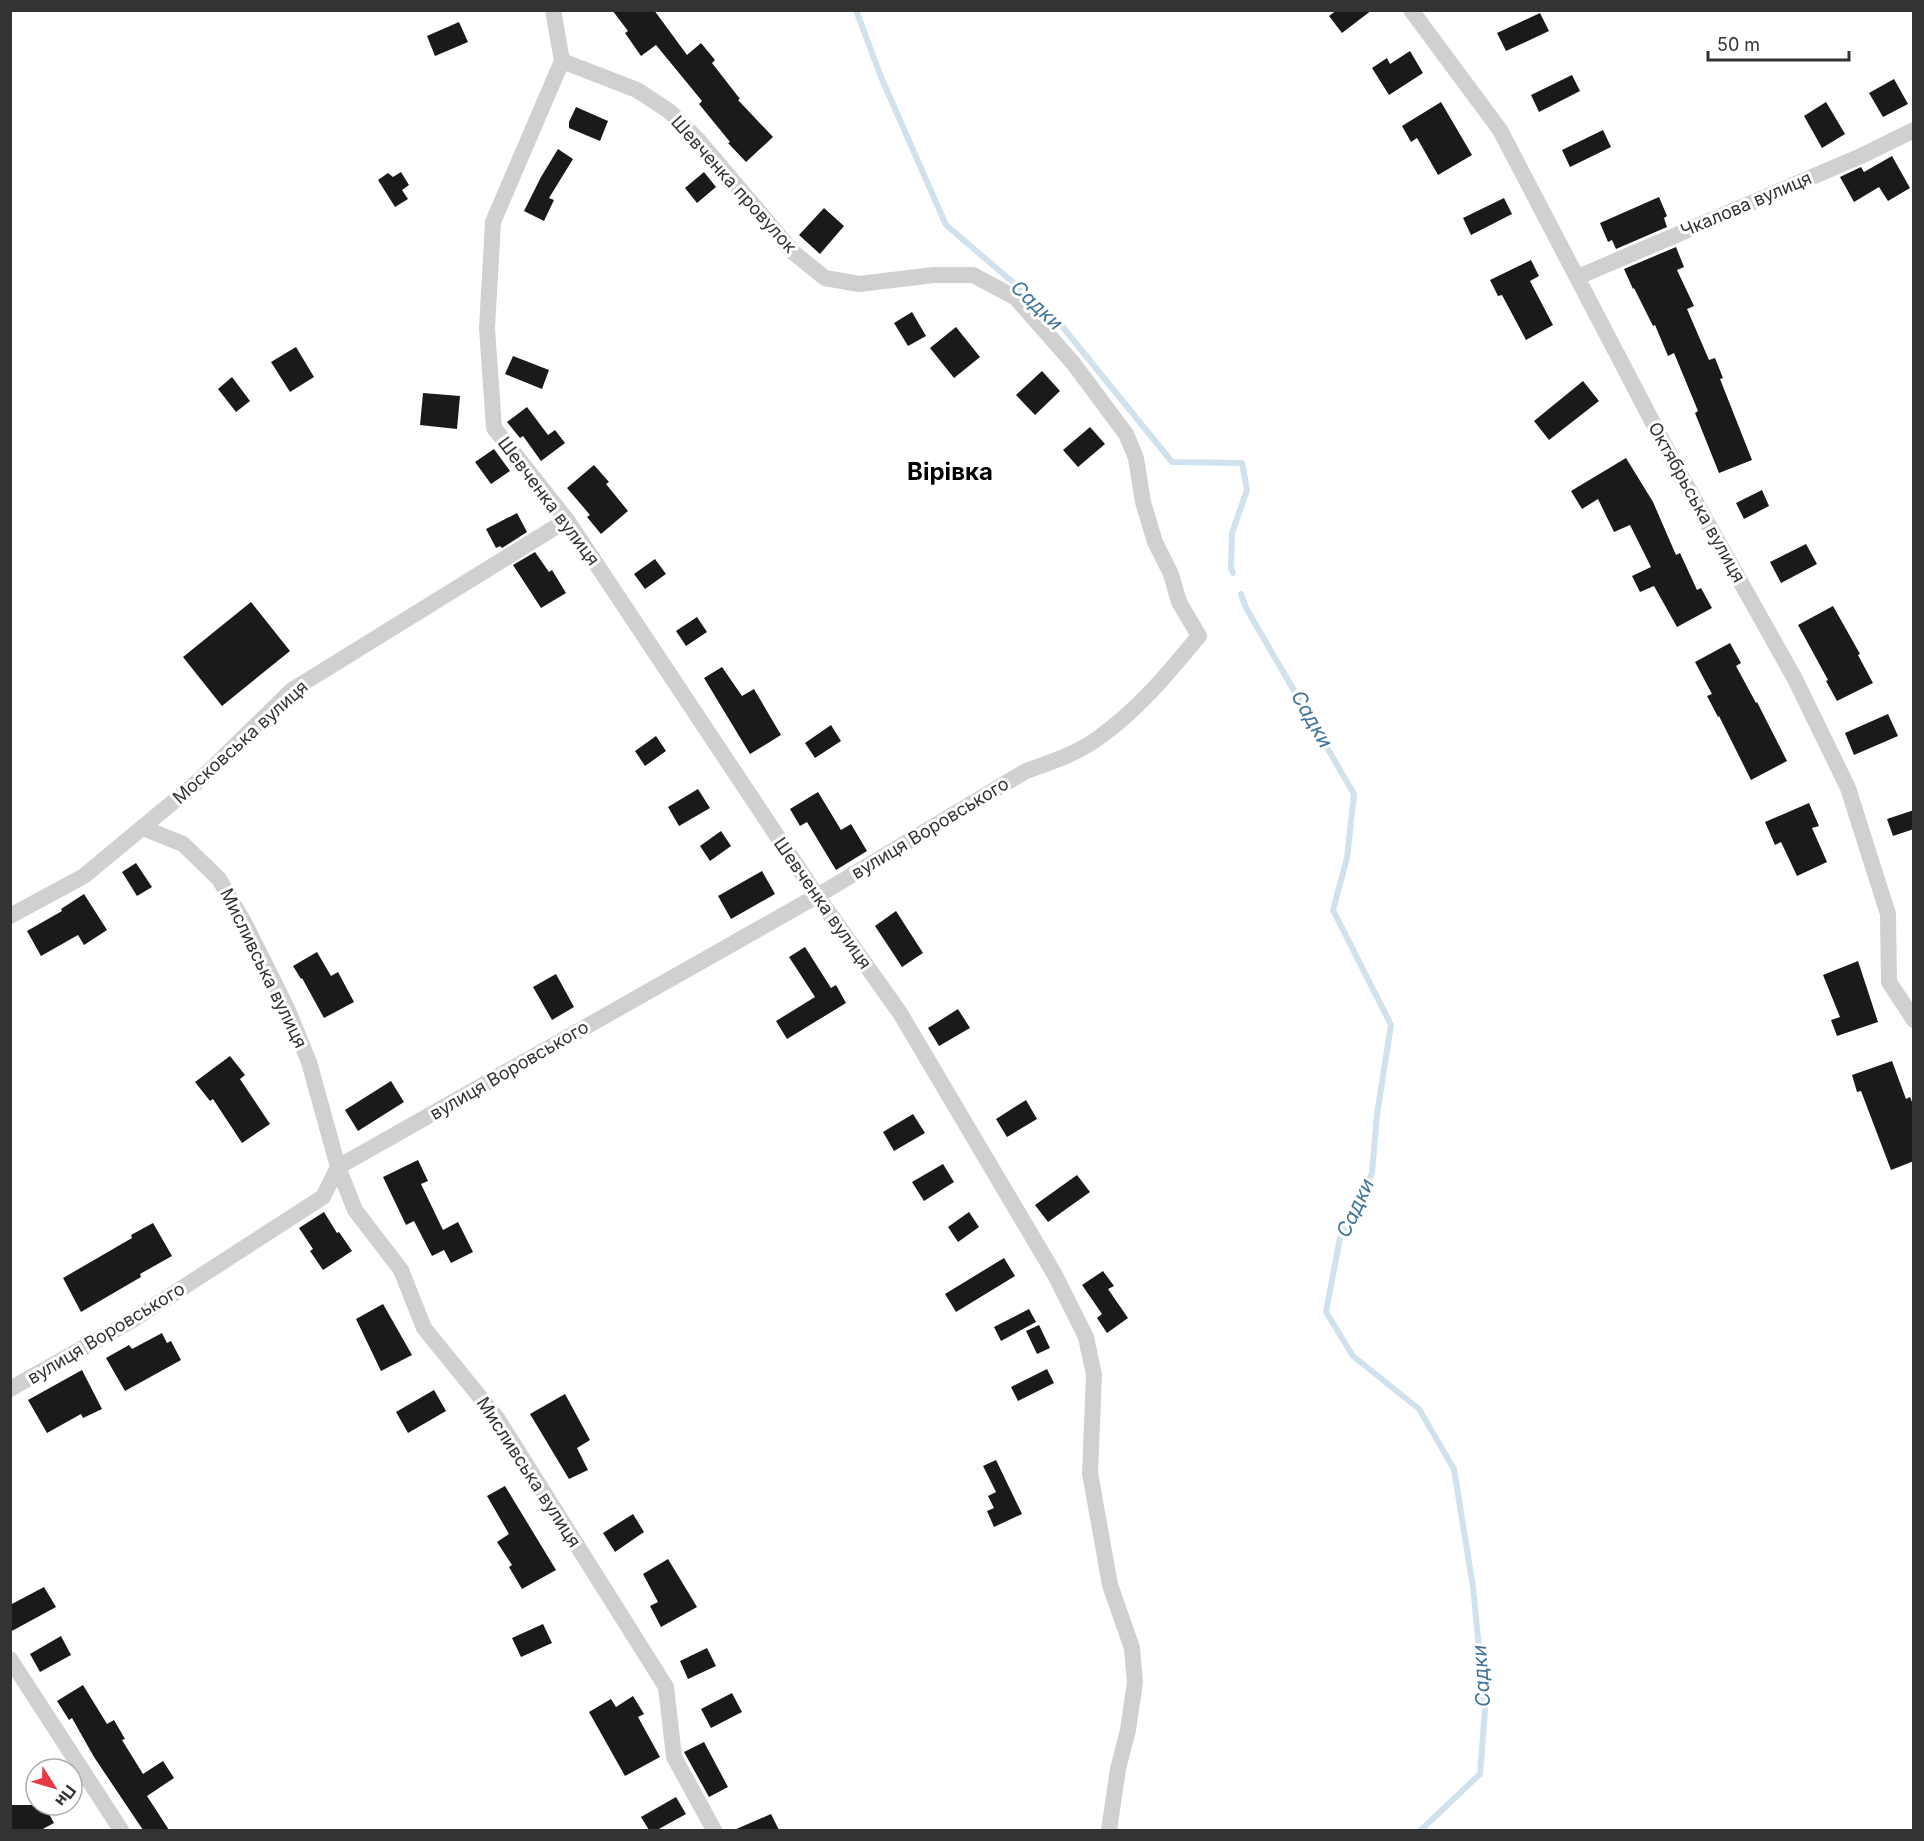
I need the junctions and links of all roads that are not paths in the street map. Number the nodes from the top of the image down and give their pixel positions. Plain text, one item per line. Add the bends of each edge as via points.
1 (553, 10) edge
2 (1411, 10) edge
3 (562, 61) junction
4 (1914, 130) edge
5 (1578, 277) junction
6 (567, 520) junction
7 (1026, 771) joint
8 (143, 828) junction
9 (817, 896) junction
10 (10, 916) edge
11 (1908, 1003) edge
12 (1914, 1020) edge
13 (338, 1167) junction
14 (323, 1197) junction
15 (354, 1210) junction
16 (10, 1389) edge
17 (10, 1659) edge
18 (121, 1830) edge
19 (714, 1830) edge
20 (1109, 1830) edge

1 - 3 street
2 - 5 street, Октябрьська вулиця via 1500,130
3 - 6 street, Шевченка вулиця via 493,222 487,328 494,428
3 - 7 street, Шевченка провулок via 637,90 669,111 794,253 825,278 859,284 934,275 973,275 1016,298 1073,363 1126,435 1136,458 1155,542 1179,602 1199,636 1153,691 1101,736 1063,758
4 - 5 street, Чкалова вулиця
5 - 11 street, Октябрьська вулиця via 1675,465 1795,679 1848,788 1888,914 1889,982
6 - 8 street, Московська вулиця via 292,690 202,778
6 - 9 street, Шевченка вулиця
7 - 9 street, вулиця Воровського
8 - 10 street, Московська вулиця via 84,876
8 - 13 street, Мисливська вулиця via 183,844 219,879 245,924 309,1062
9 - 13 street, вулиця Воровського
9 - 20 street, Шевченка вулиця via 900,1013 1055,1275 1086,1337 1094,1375 1090,1473 1110,1586 1132,1648 1135,1682
11 - 12 street, Октябрьська вулиця
13 - 14 street
13 - 15 street, Мисливська вулиця
14 - 15 street
14 - 16 street, вулиця Воровського via 132,1321
15 - 19 street, Мисливська вулиця via 401,1270 424,1328 498,1418 666,1687 674,1757
17 - 18 street

